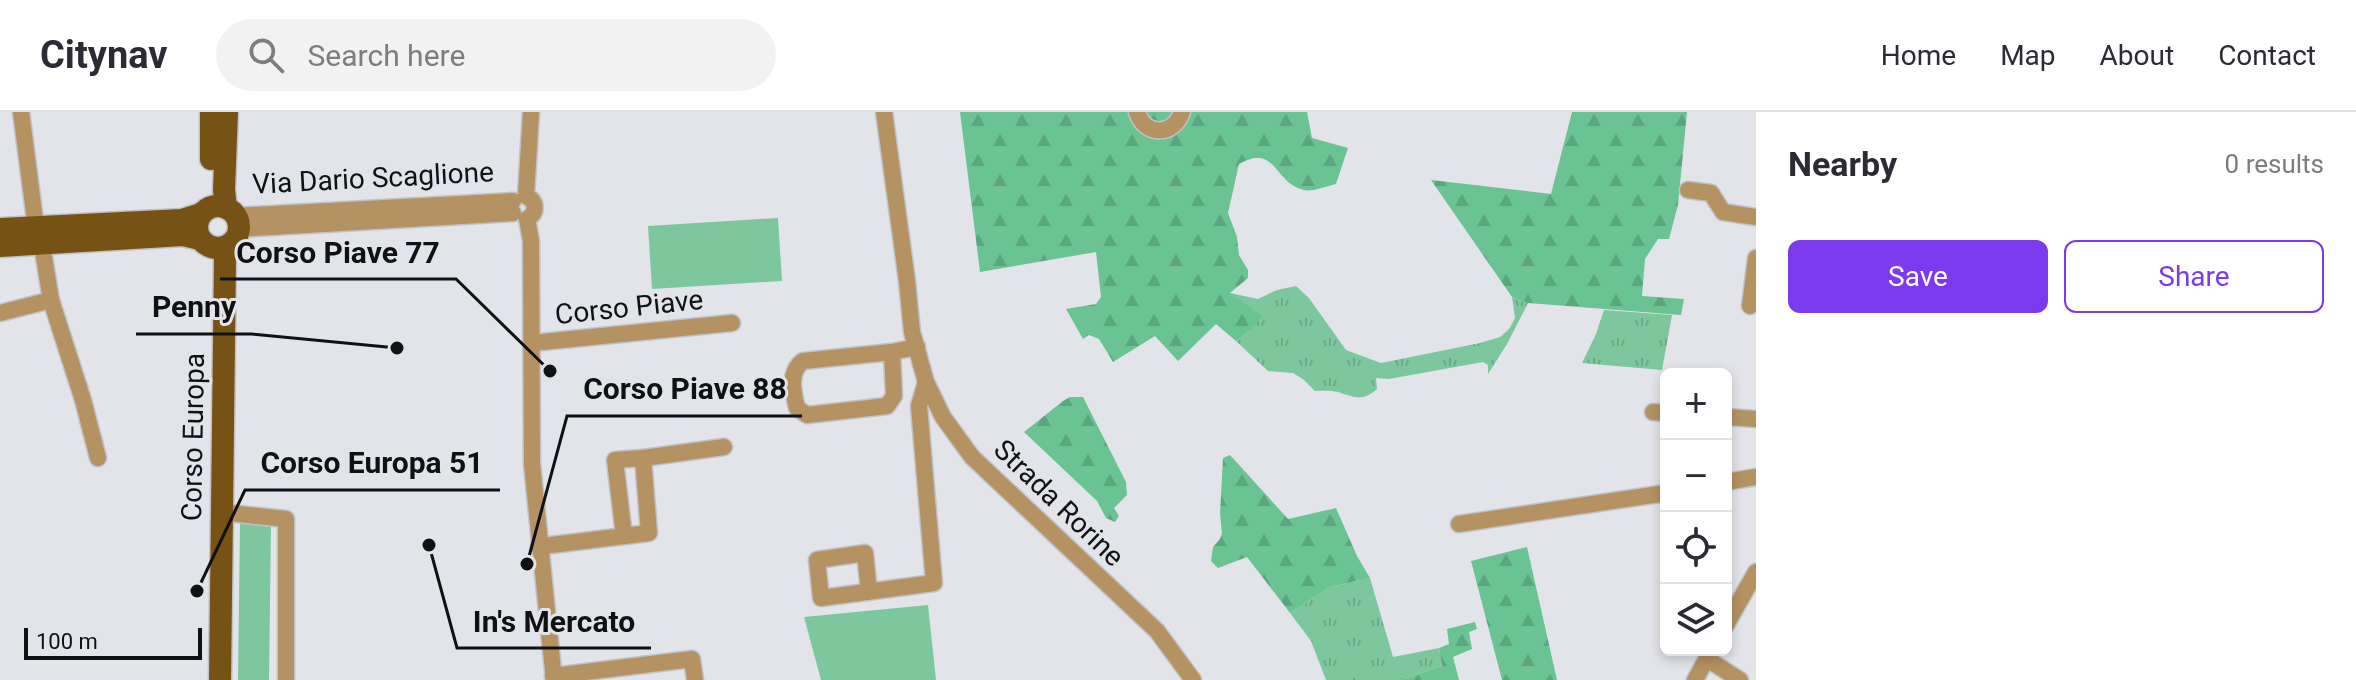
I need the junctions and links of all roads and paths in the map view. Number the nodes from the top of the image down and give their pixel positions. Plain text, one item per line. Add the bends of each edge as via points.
1 (21, 112) edge
2 (211, 112) edge
3 (227, 112) edge
4 (531, 112) edge
5 (884, 112) edge
6 (1137, 112) edge
7 (1182, 112) edge
8 (1688, 190) dead end
9 (520, 207) junction
10 (1756, 217) edge
11 (219, 226) junction
12 (0, 229) edge
13 (38, 236) junction
14 (0, 246) edge
15 (1756, 258) edge
16 (51, 300) junction
17 (1750, 306) dead end
18 (0, 313) edge
19 (732, 323) dead end
20 (532, 343) junction
21 (917, 347) junction
22 (892, 352) junction
23 (926, 382) junction
24 (1732, 417) edge
25 (1756, 419) edge
26 (724, 447) dead end
27 (98, 458) dead end
28 (643, 458) junction
29 (1756, 477) edge
30 (1732, 481) edge
31 (1660, 494) edge
32 (229, 513) dead end
33 (1459, 524) dead end
34 (624, 536) junction
35 (539, 547) junction
36 (1756, 572) edge
37 (869, 592) dead end
38 (1732, 614) edge
39 (1708, 656) edge
40 (1710, 656) edge
41 (553, 678) edge
42 (207, 680) edge
43 (220, 680) edge
44 (286, 680) edge
45 (695, 680) edge
46 (1193, 680) edge
47 (1695, 680) edge
48 (1740, 680) edge

1 - 13 street
2 - 11 main road, Corso Europa
3 - 11 main road, Corso Europa
4 - 9 street, Corso Piave
5 - 21 street, Strada Rorine
6 - 7 street via 1143,125 1156,131 1177,124
8 - 10 street via 1711,193 1723,212
9 - 11 street, Via Dario Scaglione
9 - 20 street, Corso Piave via 531,241
11 - 13 main road, Via Dario Scaglione via 182,220
11 - 42 main road, Corso Europa
11 - 43 main road, Corso Europa via 225,257
12 - 13 main road, Via Dario Scaglione
13 - 14 main road, Via Dario Scaglione
13 - 16 street
15 - 17 street
16 - 18 street
16 - 27 street
19 - 20 street, Corso Piave
20 - 35 street, Corso Piave via 532,464
21 - 22 street
21 - 23 street, Strada Rorine
22 - 22 street via 803,361 793,376 797,408 807,415 887,406 894,396
23 - 37 street via 919,406 934,583
23 - 46 street, Strada Rorine via 972,457 1157,631
24 - 25 street
26 - 28 street
28 - 34 street via 649,533
28 - 34 street via 615,460
29 - 30 street
31 - 33 street
32 - 44 street, Corso Europa via 286,519
34 - 35 street
35 - 41 street, Corso Piave
36 - 38 street
39 - 47 street
40 - 48 street
41 - 45 street via 692,659

